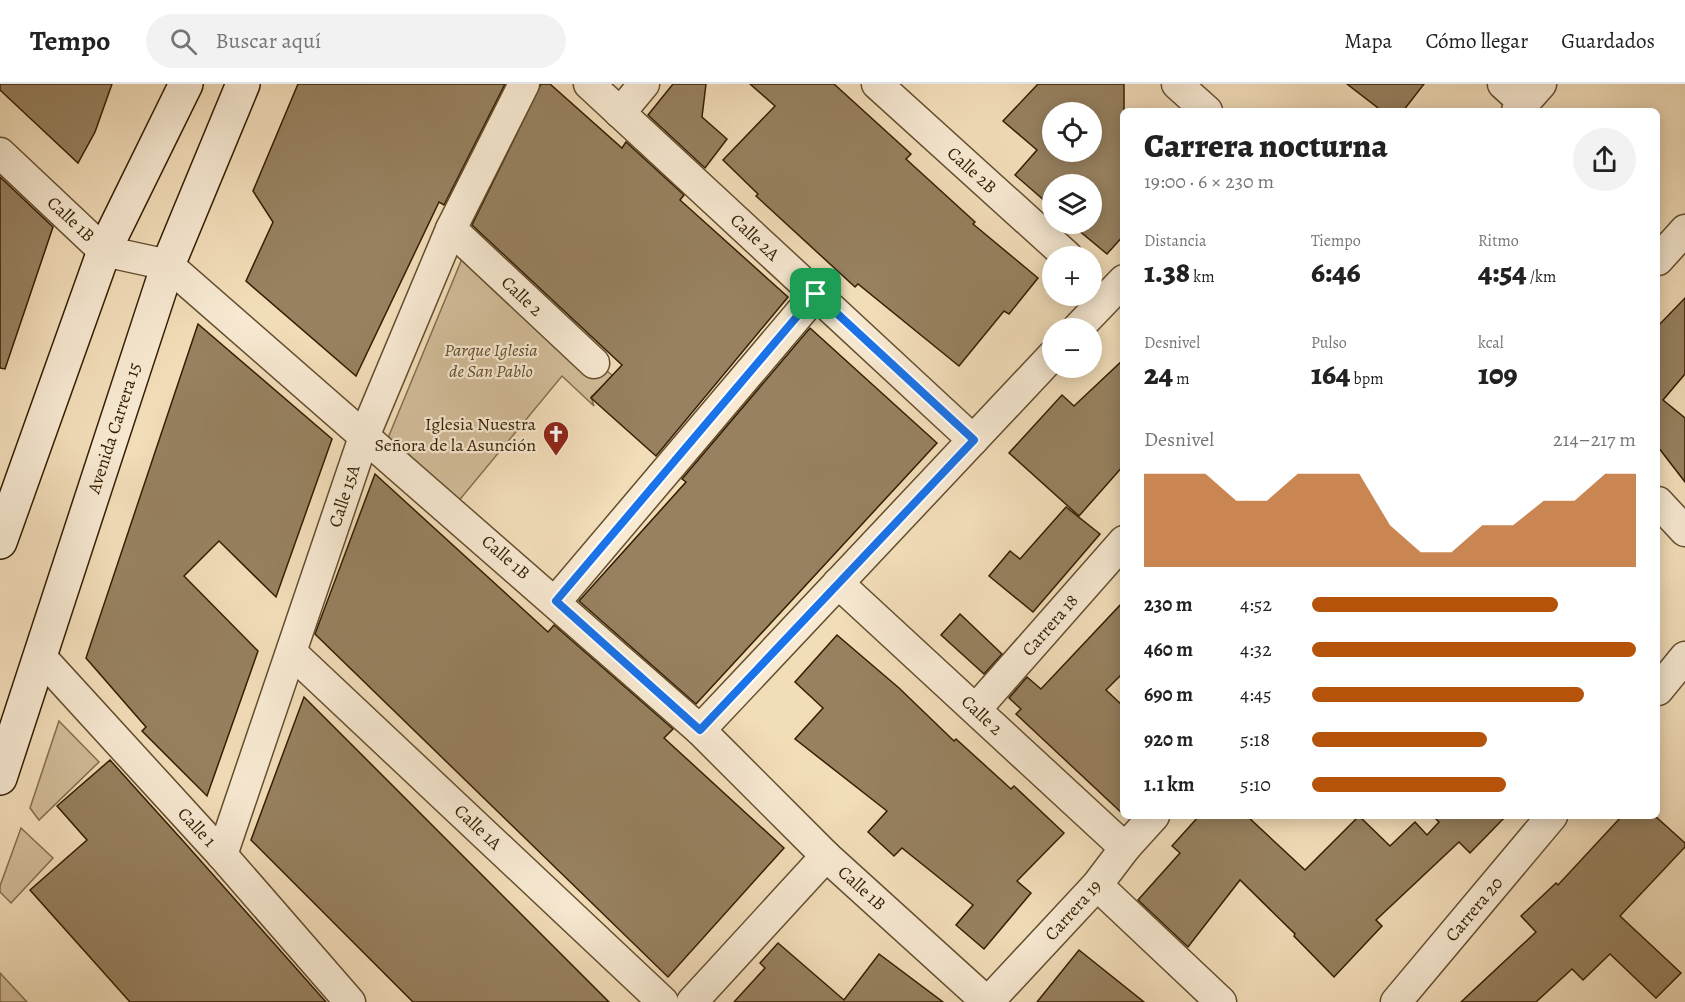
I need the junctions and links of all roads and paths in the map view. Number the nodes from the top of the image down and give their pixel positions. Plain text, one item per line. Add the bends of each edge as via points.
1 (186, 84) edge
2 (243, 84) edge
3 (525, 84) edge
4 (589, 84) edge
5 (644, 84) edge
6 (877, 84) edge
7 (1177, 84) edge
8 (1205, 108) edge
9 (621, 113) junction
10 (0, 153) edge
11 (451, 229) junction
12 (1685, 230) edge
13 (1056, 246) edge
14 (104, 251) junction
15 (1660, 258) edge
16 (168, 265) junction
17 (1108, 285) edge
18 (816, 294) junction
19 (1085, 318) edge
20 (594, 363) dead end
21 (1042, 367) edge
22 (364, 434) junction
23 (974, 440) junction
24 (1660, 504) edge
25 (3, 522) edge
26 (1685, 531) edge
27 (1120, 546) edge
28 (838, 583) junction
29 (556, 601) junction
30 (292, 653) junction
31 (40, 656) junction
32 (1685, 657) edge
33 (1660, 688) edge
34 (976, 709) junction
35 (700, 730) junction
36 (0, 778) edge
37 (1151, 819) edge
38 (1549, 819) edge
39 (1125, 848) junction
40 (222, 855) junction
41 (826, 856) junction
42 (1097, 885) junction
43 (350, 1002) edge
44 (663, 1002) edge
45 (692, 1002) edge
46 (987, 1002) edge
47 (1221, 1002) edge
48 (1396, 1002) edge

1 - 14 main road
2 - 16 main road, Avenida Carrera 15
3 - 11 street, Calle 15A
4 - 9 street, Calle 2A
5 - 9 street
6 - 13 street, Calle 2B
7 - 8 street
9 - 18 street, Calle 2A
10 - 14 street, Calle 1B
11 - 20 street, Calle 2
11 - 22 street, Calle 15A
12 - 15 street
14 - 16 street, Calle 1B
14 - 25 main road
16 - 22 street, Calle 1B
16 - 31 main road, Avenida Carrera 15
17 - 19 street
18 - 23 street, Calle 2A
18 - 29 street
21 - 23 street
22 - 29 street, Calle 1B
22 - 30 street, Calle 15A
23 - 28 street
24 - 26 street
27 - 34 street, Carrera 18
28 - 34 street, Calle 2
28 - 35 street
29 - 35 street, Calle 1B
30 - 40 street, Calle 15A
30 - 44 street, Calle 1A
31 - 36 main road, Avenida Carrera 15
31 - 40 street, Calle 1
32 - 33 street
34 - 39 street, Calle 2
35 - 41 street, Calle 1B
37 - 39 street, Carrera 19
38 - 48 street, Carrera 20
39 - 42 street, Carrera 19
40 - 43 street, Calle 1
41 - 45 street
41 - 46 street, Calle 1B
42 - 46 street, Carrera 19
42 - 47 street

